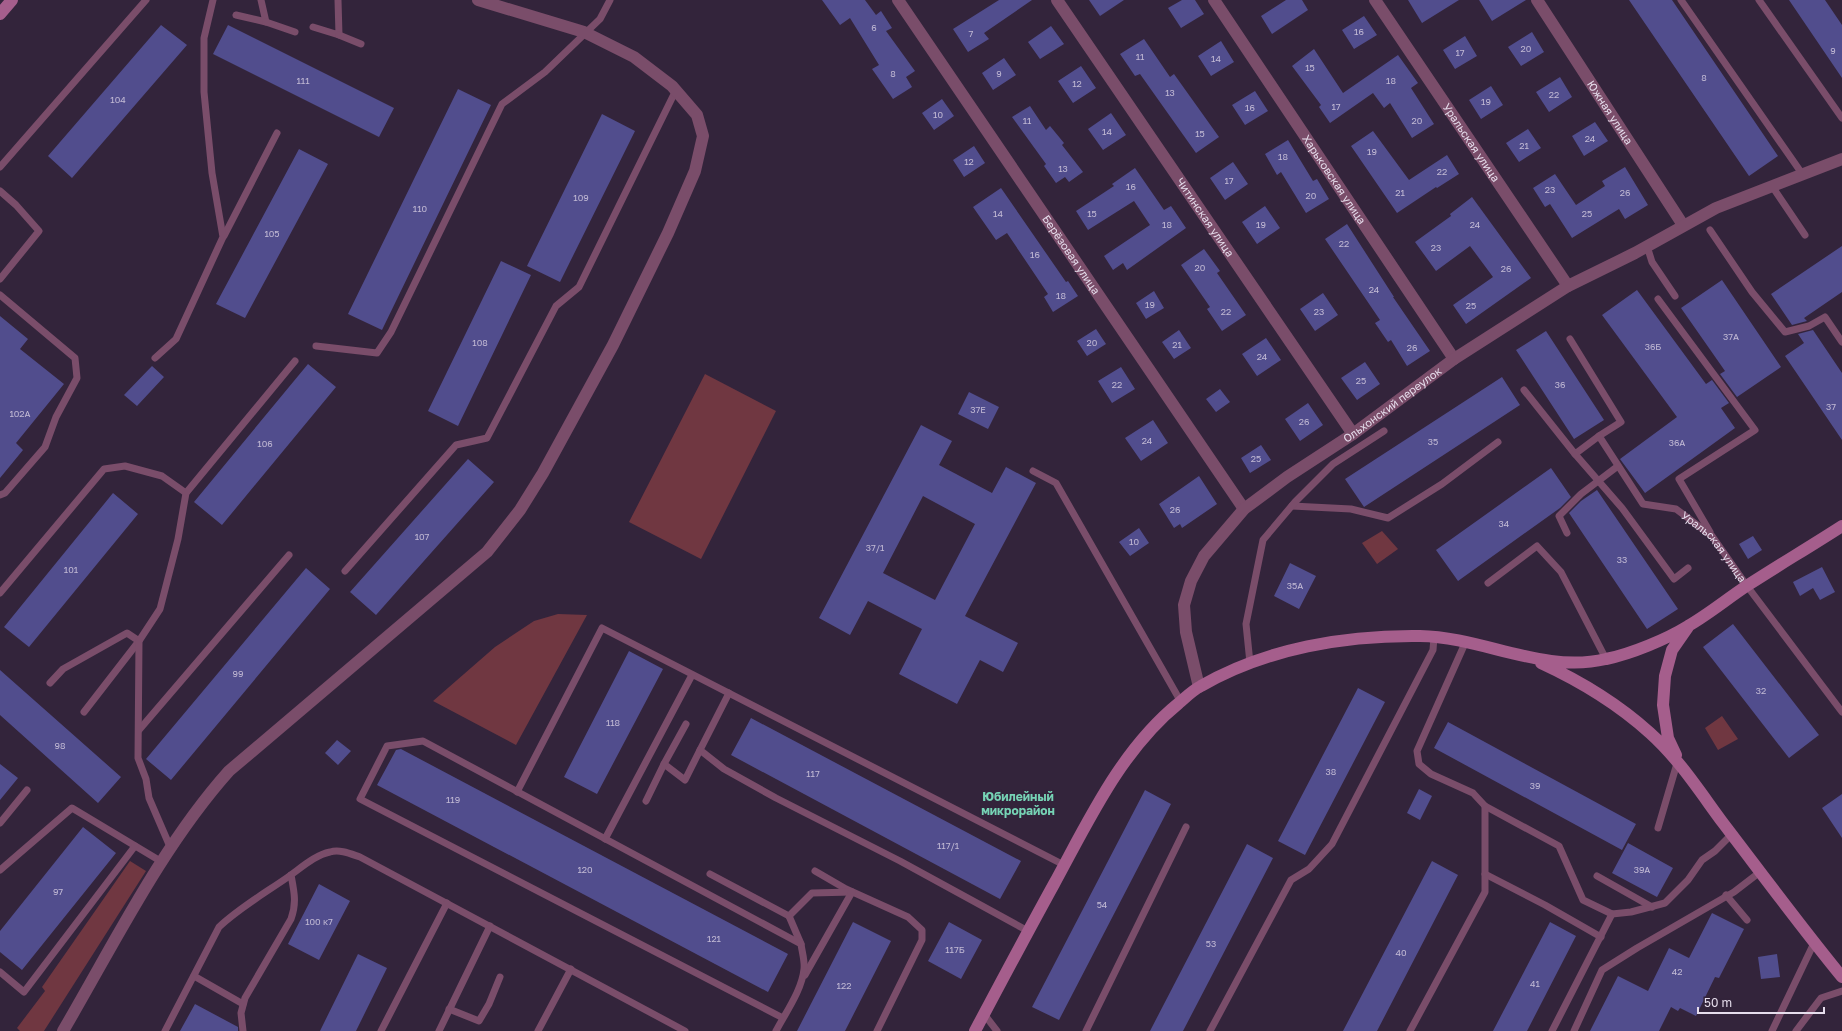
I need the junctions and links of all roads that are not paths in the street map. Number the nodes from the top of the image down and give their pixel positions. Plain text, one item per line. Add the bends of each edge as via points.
1 (12, 0) edge
2 (146, 0) edge
3 (213, 0) edge
4 (261, 0) edge
5 (338, 0) edge
6 (478, 0) edge
7 (610, 0) edge
8 (898, 0) edge
9 (1057, 0) edge
10 (1214, 0) edge
11 (1375, 0) edge
12 (1537, 0) edge
13 (1681, 0) edge
14 (1759, 0) edge
15 (491, 2) edge
16 (0, 14) edge
17 (236, 15) dead end
18 (266, 22) junction
19 (313, 27) dead end
20 (295, 32) dead end
21 (584, 32) junction
22 (339, 35) junction
23 (361, 44) dead end
24 (676, 90) junction
25 (1842, 118) edge
26 (277, 133) dead end
27 (1840, 163) edge
28 (0, 167) edge
29 (1803, 175) junction
30 (1772, 186) junction
31 (0, 191) edge
32 (1683, 225) junction
33 (1710, 230) dead end
34 (1805, 236) dead end
35 (223, 237) junction
36 (1646, 246) junction
37 (0, 279) edge
38 (1568, 286) junction
39 (0, 295) edge
40 (1675, 296) dead end
41 (1658, 299) dead end
42 (1570, 339) dead end
43 (1842, 342) edge
44 (316, 346) dead end
45 (155, 358) dead end
46 (1454, 359) junction
47 (295, 361) dead end
48 (1524, 390) dead end
49 (1384, 431) dead end
50 (1353, 434) junction
51 (1598, 436) junction
52 (1498, 442) dead end
53 (1575, 454) junction
54 (1618, 466) junction
55 (1032, 471) dead end
56 (1598, 480) junction
57 (186, 493) junction
58 (0, 495) edge
59 (1292, 506) junction
60 (1244, 509) junction
61 (1842, 526) edge
62 (1567, 533) dead end
63 (1712, 536) junction
64 (289, 555) dead end
65 (1688, 568) dead end
66 (345, 572) dead end
67 (1488, 583) dead end
68 (1747, 586) junction
69 (0, 593) edge
70 (1688, 627) junction
71 (1434, 637) junction
72 (139, 641) junction
73 (1466, 641) junction
74 (1529, 658) junction
75 (1606, 659) junction
76 (1250, 663) junction
77 (692, 674) junction
78 (50, 683) dead end
79 (1199, 687) junction
80 (729, 693) junction
81 (1181, 702) junction
82 (84, 712) dead end
83 (1842, 712) edge
84 (686, 724) dead end
85 (139, 730) junction
86 (700, 750) junction
87 (1679, 763) junction
88 (664, 764) junction
89 (27, 790) dead end
90 (517, 792) junction
91 (646, 801) dead end
92 (1485, 806) junction
93 (0, 823) edge
94 (1186, 827) dead end
95 (1658, 828) dead end
96 (1732, 834) junction
97 (605, 839) junction
98 (135, 846) junction
99 (171, 848) junction
100 (162, 862) junction
101 (1064, 865) junction
102 (0, 870) edge
103 (815, 870) dead end
104 (1760, 872) junction
105 (710, 874) dead end
106 (1485, 874) junction
107 (291, 875) junction
108 (1597, 876) dead end
109 (852, 892) junction
110 (1726, 895) junction
111 (447, 903) junction
112 (1652, 907) junction
113 (1612, 914) junction
114 (789, 916) junction
115 (1747, 920) dead end
116 (490, 926) junction
117 (1028, 931) junction
118 (1601, 937) junction
119 (1814, 943) junction
120 (801, 944) junction
121 (571, 969) junction
122 (0, 972) edge
123 (194, 976) junction
124 (500, 977) dead end
125 (1842, 977) edge
126 (801, 982) junction
127 (1842, 991) edge
128 (243, 1004) junction
129 (449, 1009) junction
130 (984, 1014) junction
131 (783, 1018) junction
132 (63, 1031) edge
133 (165, 1031) edge
134 (243, 1031) edge
135 (381, 1031) edge
136 (439, 1031) edge
137 (538, 1031) edge
138 (685, 1031) edge
139 (776, 1031) edge
140 (877, 1031) edge
141 (975, 1031) edge
142 (998, 1031) edge
143 (1086, 1031) edge
144 (1210, 1031) edge
145 (1410, 1031) edge
146 (1552, 1031) edge
147 (1574, 1031) edge
148 (1772, 1031) edge
149 (1796, 1031) edge

1 - 16 street
2 - 28 lane
3 - 35 lane via 204,38 204,92 212,173
4 - 18 lane
5 - 22 lane
6 - 15 street
7 - 21 lane via 600,19
8 - 60 street, Берёзовая улица
9 - 50 street, Читинская улица
10 - 46 street, Харьковская улица
11 - 38 street, Уральская улица
12 - 32 street, Южная улица
13 - 29 lane
14 - 25 lane
15 - 21 street
17 - 18 lane
18 - 20 lane
19 - 22 lane
21 - 24 street via 634,57
21 - 44 lane via 545,72 502,104 408,299 377,352
22 - 23 lane
24 - 66 lane via 579,287 556,306 488,438 456,445
24 - 99 street via 697,115 703,136 695,171 668,233 613,345 520,510 487,552 229,771 212,790
26 - 35 lane
27 - 29 street, Ольхонский переулок
29 - 30 street, Ольхонский переулок
30 - 32 street, Ольхонский переулок via 1716,208
30 - 34 lane
31 - 37 lane via 39,231
32 - 36 street, Ольхонский переулок
33 - 43 lane via 1752,292 1785,332 1809,326 1825,317
35 - 45 lane via 176,339
36 - 38 street, Ольхонский переулок
36 - 40 lane via 1652,262
38 - 46 street, Ольхонский переулок
39 - 58 lane via 75,358 77,378 56,417 45,447 5,493
41 - 63 lane via 1755,430 1679,480
42 - 51 lane via 1621,422
46 - 50 street, Ольхонский переулок
47 - 57 lane
48 - 53 lane
49 - 59 lane via 1332,464
50 - 60 street, Ольхонский переулок
51 - 53 lane
51 - 54 lane, Уральская улица
52 - 59 lane via 1442,484 1388,518 1351,509
53 - 56 lane
54 - 56 lane
54 - 63 lane, Уральская улица via 1643,504 1676,508
55 - 81 lane via 1056,483
56 - 62 lane via 1559,516
56 - 65 lane via 1674,579
57 - 69 lane via 162,476 125,466 104,469
57 - 72 lane via 178,539 160,609
59 - 76 lane via 1263,540 1246,624
60 - 79 street, Ольхонский переулок via 1204,556 1191,581 1184,605 1186,632
61 - 68 street
63 - 68 lane, Уральская улица
64 - 85 lane
67 - 75 lane via 1537,546 1561,572
68 - 70 street
68 - 83 lane, Уральская улица
70 - 75 street via 1643,647
70 - 87 street via 1672,650 1665,676 1663,705 1668,738
71 - 73 street
71 - 76 street via 1365,637 1298,648
71 - 144 lane via 1433,650 1332,844 1309,869 1291,880
72 - 78 lane via 127,632 62,668
72 - 82 lane
72 - 85 lane
73 - 74 street
73 - 92 lane via 1417,751 1419,764 1431,774 1473,793
74 - 75 street via 1568,663
74 - 87 street via 1569,676 1612,703 1650,733
76 - 79 street
77 - 80 lane
77 - 90 lane via 602,628
77 - 97 lane
79 - 81 street
80 - 86 lane
80 - 101 lane
81 - 101 street via 1163,716 1130,754 1098,802
84 - 88 lane
85 - 99 lane via 138,758 146,779 149,798
86 - 88 lane via 685,780
86 - 117 lane via 724,769 750,784 893,857
87 - 95 lane
87 - 96 street
88 - 91 lane
89 - 93 lane
90 - 97 lane
90 - 131 lane via 423,741 387,746 360,798
92 - 106 lane
92 - 113 lane via 1559,846 1583,900
94 - 143 lane
96 - 104 street
96 - 112 lane via 1702,860 1688,880 1665,903
97 - 120 lane
98 - 100 lane
98 - 102 lane via 72,808
98 - 122 lane via 24,992
99 - 100 street
100 - 132 street
101 - 117 street
103 - 109 lane
104 - 110 lane
104 - 119 street
105 - 114 lane
106 - 118 lane
106 - 145 lane via 1485,892
107 - 111 lane via 331,851 343,851 360,857
107 - 123 lane via 219,927
107 - 128 lane via 295,895 293,914
108 - 112 lane
109 - 114 lane via 812,893
109 - 126 lane
109 - 140 lane via 908,918 922,930 922,940
110 - 115 lane
110 - 147 lane via 1602,970
111 - 116 lane
111 - 135 lane
112 - 113 lane
113 - 118 lane
114 - 120 lane
116 - 121 lane
116 - 129 lane
117 - 130 street
118 - 146 lane
119 - 125 street
119 - 148 lane
120 - 126 lane via 804,967
121 - 137 lane
121 - 138 lane
123 - 128 lane
123 - 133 lane
124 - 129 lane via 480,1021
126 - 131 lane
127 - 149 lane via 1821,998
128 - 134 lane
129 - 136 lane
130 - 141 street
130 - 142 lane
131 - 139 lane

